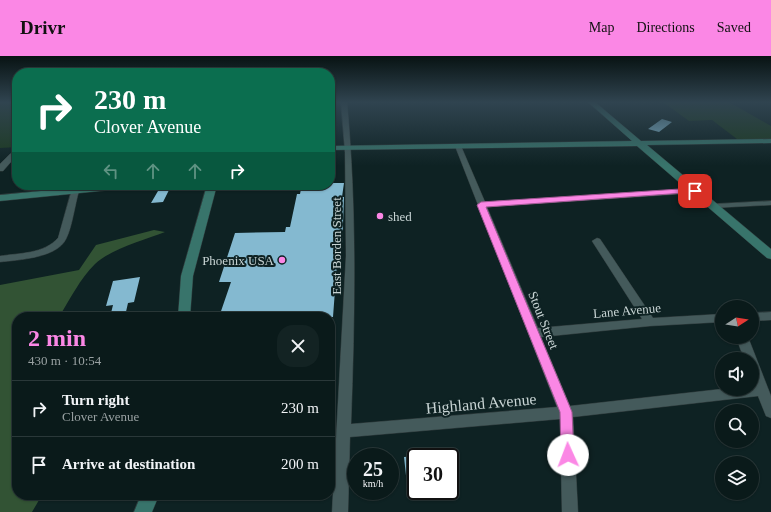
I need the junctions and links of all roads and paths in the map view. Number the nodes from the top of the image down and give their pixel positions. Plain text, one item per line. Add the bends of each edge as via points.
1 (346, 123) edge
2 (616, 123) edge
3 (771, 141) edge
4 (639, 143) junction
5 (458, 146) junction
6 (335, 148) edge
7 (349, 148) junction
8 (12, 157) edge
9 (0, 169) edge
10 (52, 190) edge
11 (67, 190) edge
12 (84, 190) edge
13 (211, 190) edge
14 (75, 191) junction
15 (695, 191) junction
16 (0, 198) edge
17 (771, 202) edge
18 (481, 205) junction
19 (713, 206) junction
20 (598, 241) dead end
21 (771, 255) edge
22 (0, 259) edge
23 (184, 312) edge
24 (771, 316) edge
25 (759, 317) edge
26 (715, 318) edge
27 (650, 322) junction
28 (534, 333) junction
29 (759, 382) edge
30 (762, 390) junction
31 (566, 412) junction
32 (771, 412) edge
33 (344, 431) junction
34 (148, 500) edge
35 (143, 512) edge
36 (340, 512) edge
37 (570, 512) edge

1 - 7 street, East Borden Street
2 - 4 street
3 - 4 street
4 - 5 street
4 - 15 street
5 - 7 street
5 - 18 street, Stout Street
6 - 7 street
7 - 33 street, East Borden Street via 351,273
8 - 9 street
10 - 16 street
11 - 14 street
12 - 14 street
13 - 23 street via 187,276
14 - 22 street via 62,239 58,244 49,250
15 - 18 street
15 - 19 street
17 - 19 street
18 - 28 street, Stout Street
19 - 21 street
20 - 27 street
24 - 25 street
26 - 27 street, Lane Avenue
27 - 28 street, Lane Avenue
28 - 31 street, Stout Street
29 - 30 street
30 - 31 street, Highland Avenue
30 - 32 street
31 - 33 street, Highland Avenue
31 - 37 street, Stout Street
33 - 36 street, East Borden Street
34 - 35 street

